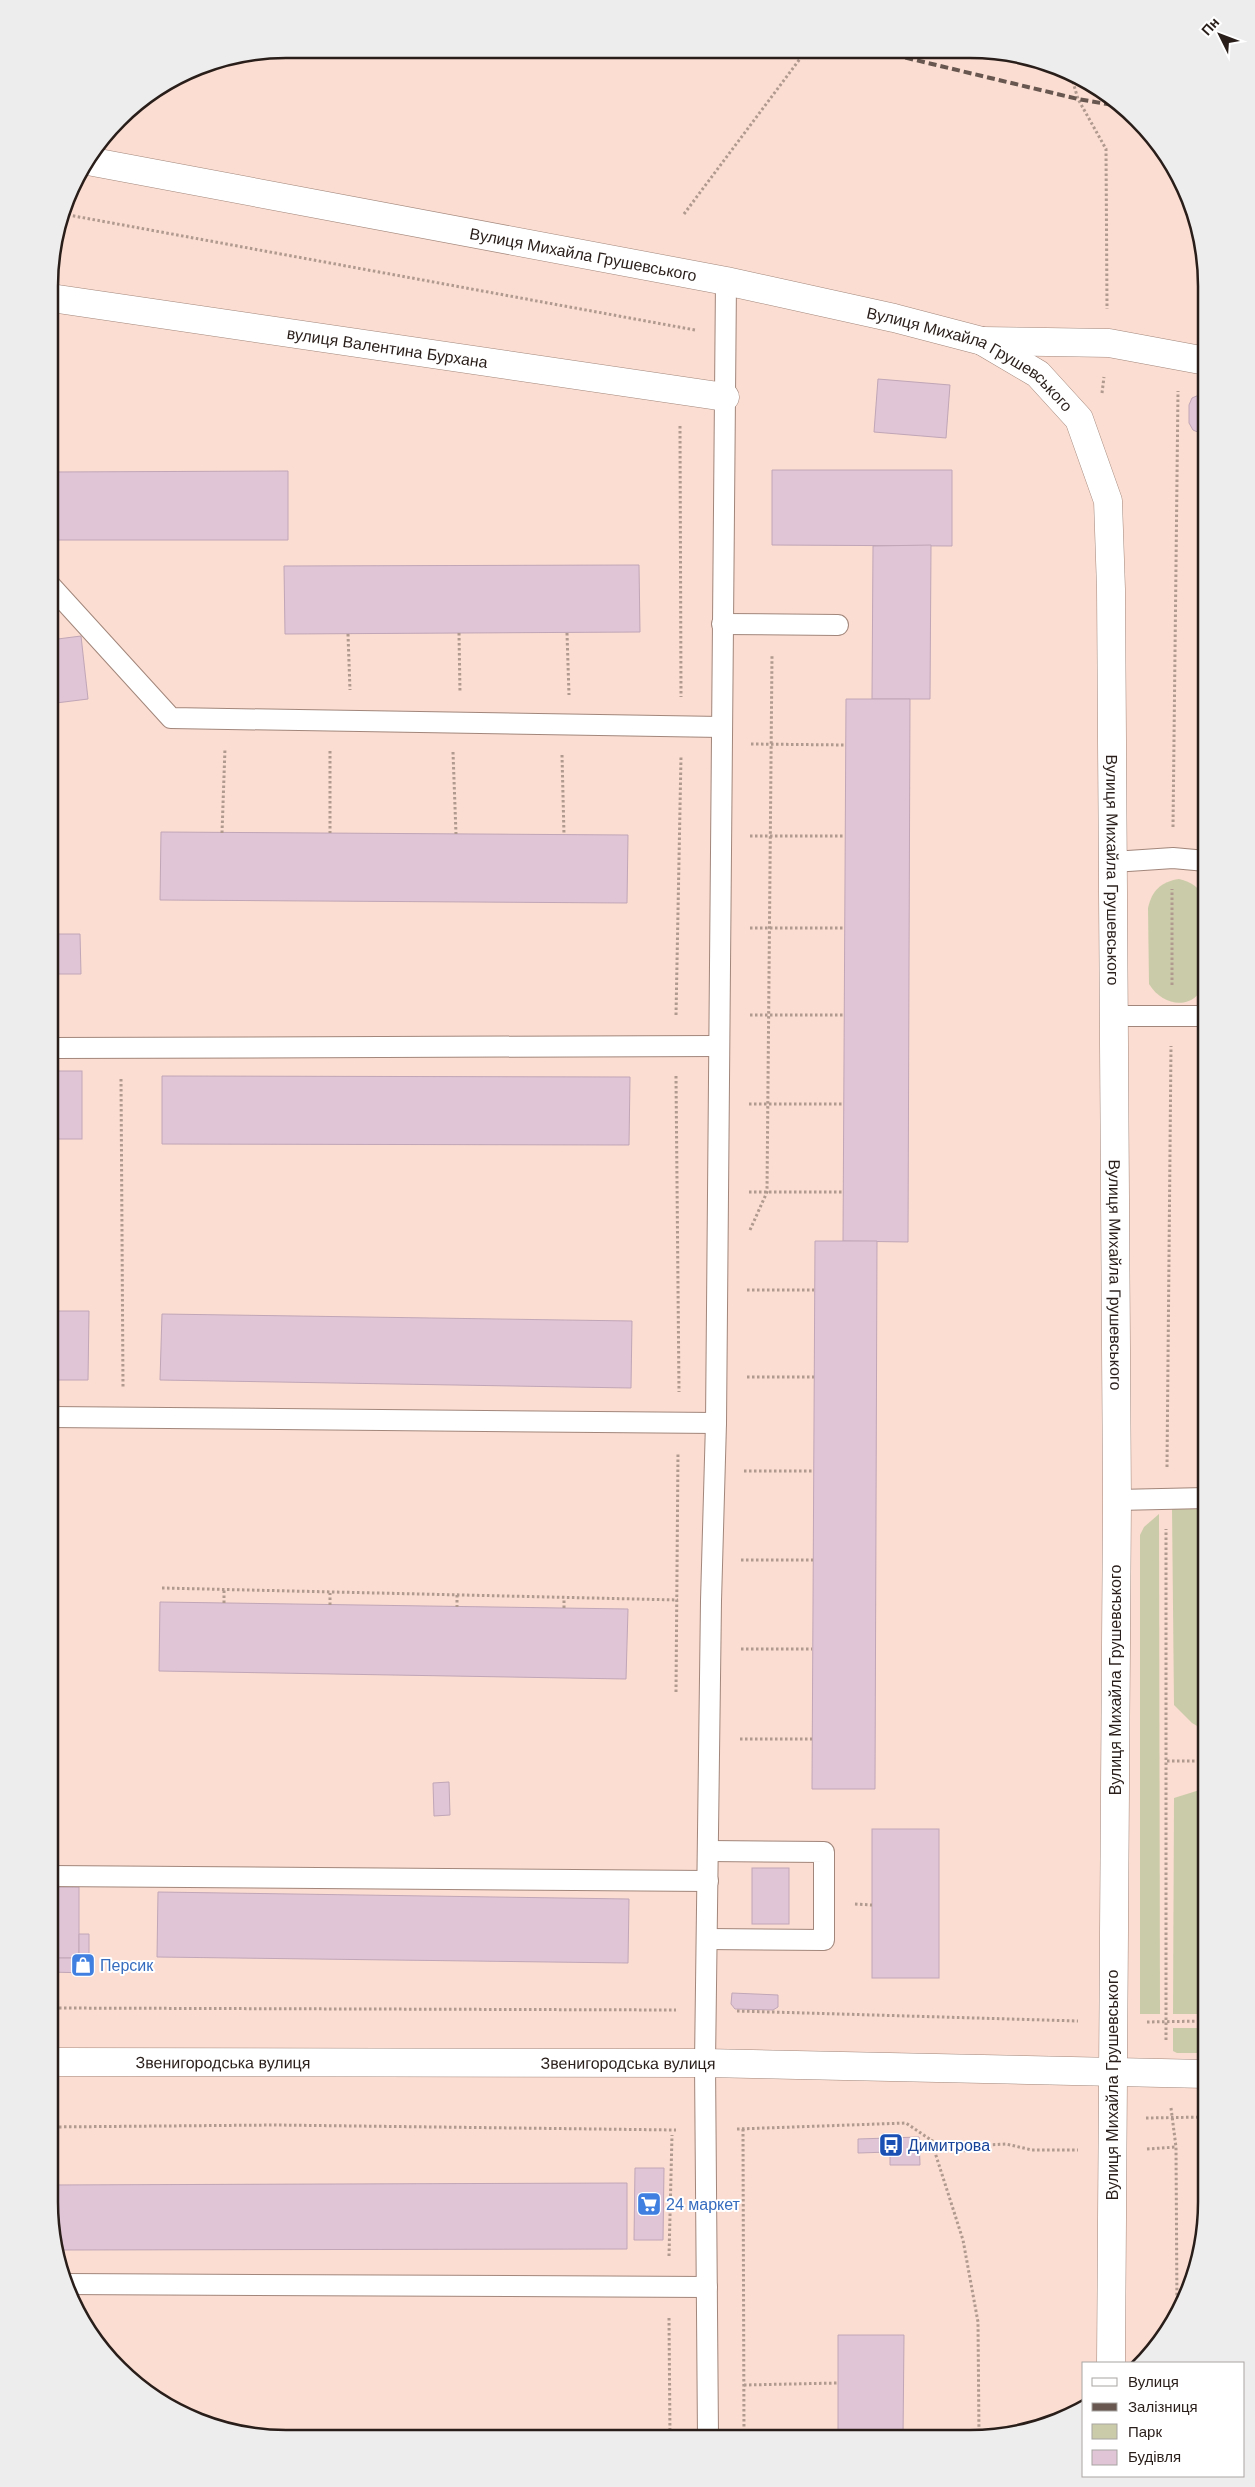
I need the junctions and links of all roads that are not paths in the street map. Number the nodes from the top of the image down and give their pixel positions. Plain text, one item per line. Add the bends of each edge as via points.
1 (94, 163) edge
2 (726, 281) junction
3 (58, 299) edge
4 (982, 341) junction
5 (1198, 359) edge
6 (725, 397) junction
7 (58, 594) edge
8 (722, 624) junction
9 (838, 625) dead end
10 (721, 736) junction
11 (1198, 860) edge
12 (1113, 862) junction
13 (1114, 1016) junction
14 (1198, 1016) edge
15 (718, 1046) junction
16 (58, 1048) edge
17 (58, 1417) edge
18 (716, 1423) junction
19 (1198, 1498) edge
20 (1117, 1500) junction
21 (708, 1851) junction
22 (58, 1876) edge
23 (708, 1881) junction
24 (707, 1939) junction
25 (58, 2062) edge
26 (705, 2064) junction
27 (1112, 2072) junction
28 (1198, 2074) edge
29 (73, 2284) edge
30 (707, 2286) junction
31 (1111, 2362) edge
32 (708, 2430) edge

1 - 2 street, Вулиця Михайла Грушевського
2 - 4 street, Вулиця Михайла Грушевського
2 - 6 lane
3 - 6 street, вулиця Валентина Бурхана
4 - 5 street via 1109,344
4 - 12 street, Вулиця Михайла Грушевського via 1038,374 1079,419 1108,501
6 - 8 lane
7 - 10 lane via 171,718 681,727
8 - 9 lane
8 - 10 lane
10 - 15 lane
11 - 12 lane via 1173,858
12 - 13 street, Вулиця Михайла Грушевського
13 - 14 lane
13 - 20 street, Вулиця Михайла Грушевського
15 - 16 lane
15 - 18 lane
17 - 18 lane
18 - 21 lane
19 - 20 lane
20 - 27 street, Вулиця Михайла Грушевського
21 - 23 lane
21 - 24 lane via 824,1852 824,1940
22 - 23 lane
23 - 24 lane
24 - 26 lane
25 - 26 street, Звенигородська вулиця
26 - 27 street, Звенигородська вулиця
26 - 30 lane
27 - 28 street, Звенигородська вулиця
27 - 31 street, Вулиця Михайла Грушевського
29 - 30 lane
30 - 32 lane

